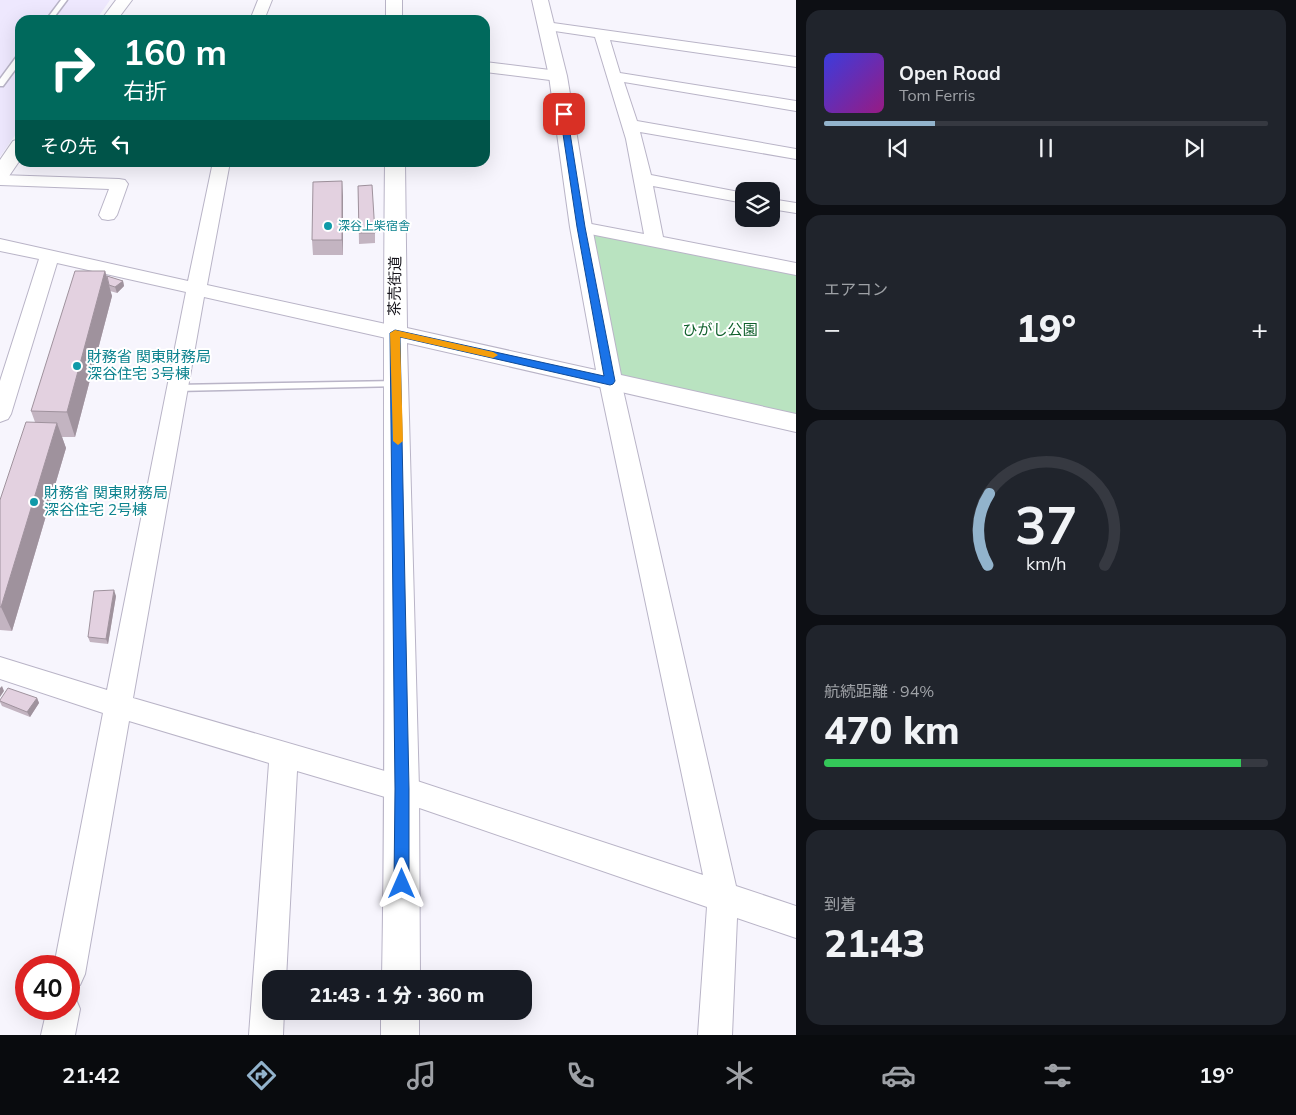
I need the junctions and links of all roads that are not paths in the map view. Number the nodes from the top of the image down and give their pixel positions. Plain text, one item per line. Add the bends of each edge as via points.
1 (64, 0) edge
2 (124, 0) edge
3 (265, 0) edge
4 (394, 0) edge
5 (540, 0) edge
6 (53, 15) edge
7 (113, 15) edge
8 (259, 15) edge
9 (394, 15) edge
10 (546, 26) junction
11 (600, 33) junction
12 (796, 62) edge
13 (15, 64) edge
14 (490, 68) edge
15 (558, 76) junction
16 (613, 76) junction
17 (0, 84) edge
18 (796, 106) edge
19 (630, 125) junction
20 (15, 152) edge
21 (796, 154) edge
22 (221, 167) edge
23 (395, 167) edge
24 (0, 175) edge
25 (643, 179) junction
26 (0, 180) edge
27 (735, 196) edge
28 (780, 205) edge
29 (796, 208) edge
30 (108, 215) dead end
31 (581, 227) junction
32 (654, 241) junction
33 (0, 245) edge
34 (50, 256) junction
35 (796, 269) edge
36 (195, 288) junction
37 (395, 333) junction
38 (610, 381) junction
39 (397, 384) junction
40 (176, 388) junction
41 (0, 414) edge
42 (796, 423) edge
43 (0, 668) edge
44 (116, 705) junction
45 (284, 754) junction
46 (402, 789) junction
47 (723, 897) junction
48 (796, 922) edge
49 (72, 955) edge
50 (400, 970) edge
51 (60, 1020) edge
52 (400, 1020) edge
53 (58, 1035) edge
54 (266, 1035) edge
55 (400, 1035) edge
56 (715, 1035) edge

1 - 6 lane
2 - 7 street
3 - 8 street
4 - 9 street
5 - 10 street
10 - 11 street
10 - 15 street
11 - 12 street
11 - 16 street
13 - 17 lane
14 - 15 street
15 - 31 street
16 - 18 street
16 - 19 street
19 - 21 street
19 - 25 street
20 - 24 street
22 - 36 street
23 - 37 street, 茶売街道
25 - 27 street
25 - 32 street
26 - 30 street via 119,184
28 - 29 street
31 - 32 street
31 - 38 street
32 - 35 street
33 - 34 street
34 - 36 street
34 - 41 street
36 - 37 street
36 - 40 street
37 - 38 street
37 - 39 street, 茶売街道
38 - 42 street
38 - 47 street
39 - 40 lane
39 - 46 street, 茶売街道
40 - 44 street
43 - 44 street
44 - 45 street
44 - 49 street
45 - 46 street
45 - 54 street
46 - 47 street
46 - 50 street, 茶売街道
47 - 48 street
47 - 56 street
51 - 53 street
52 - 55 street

